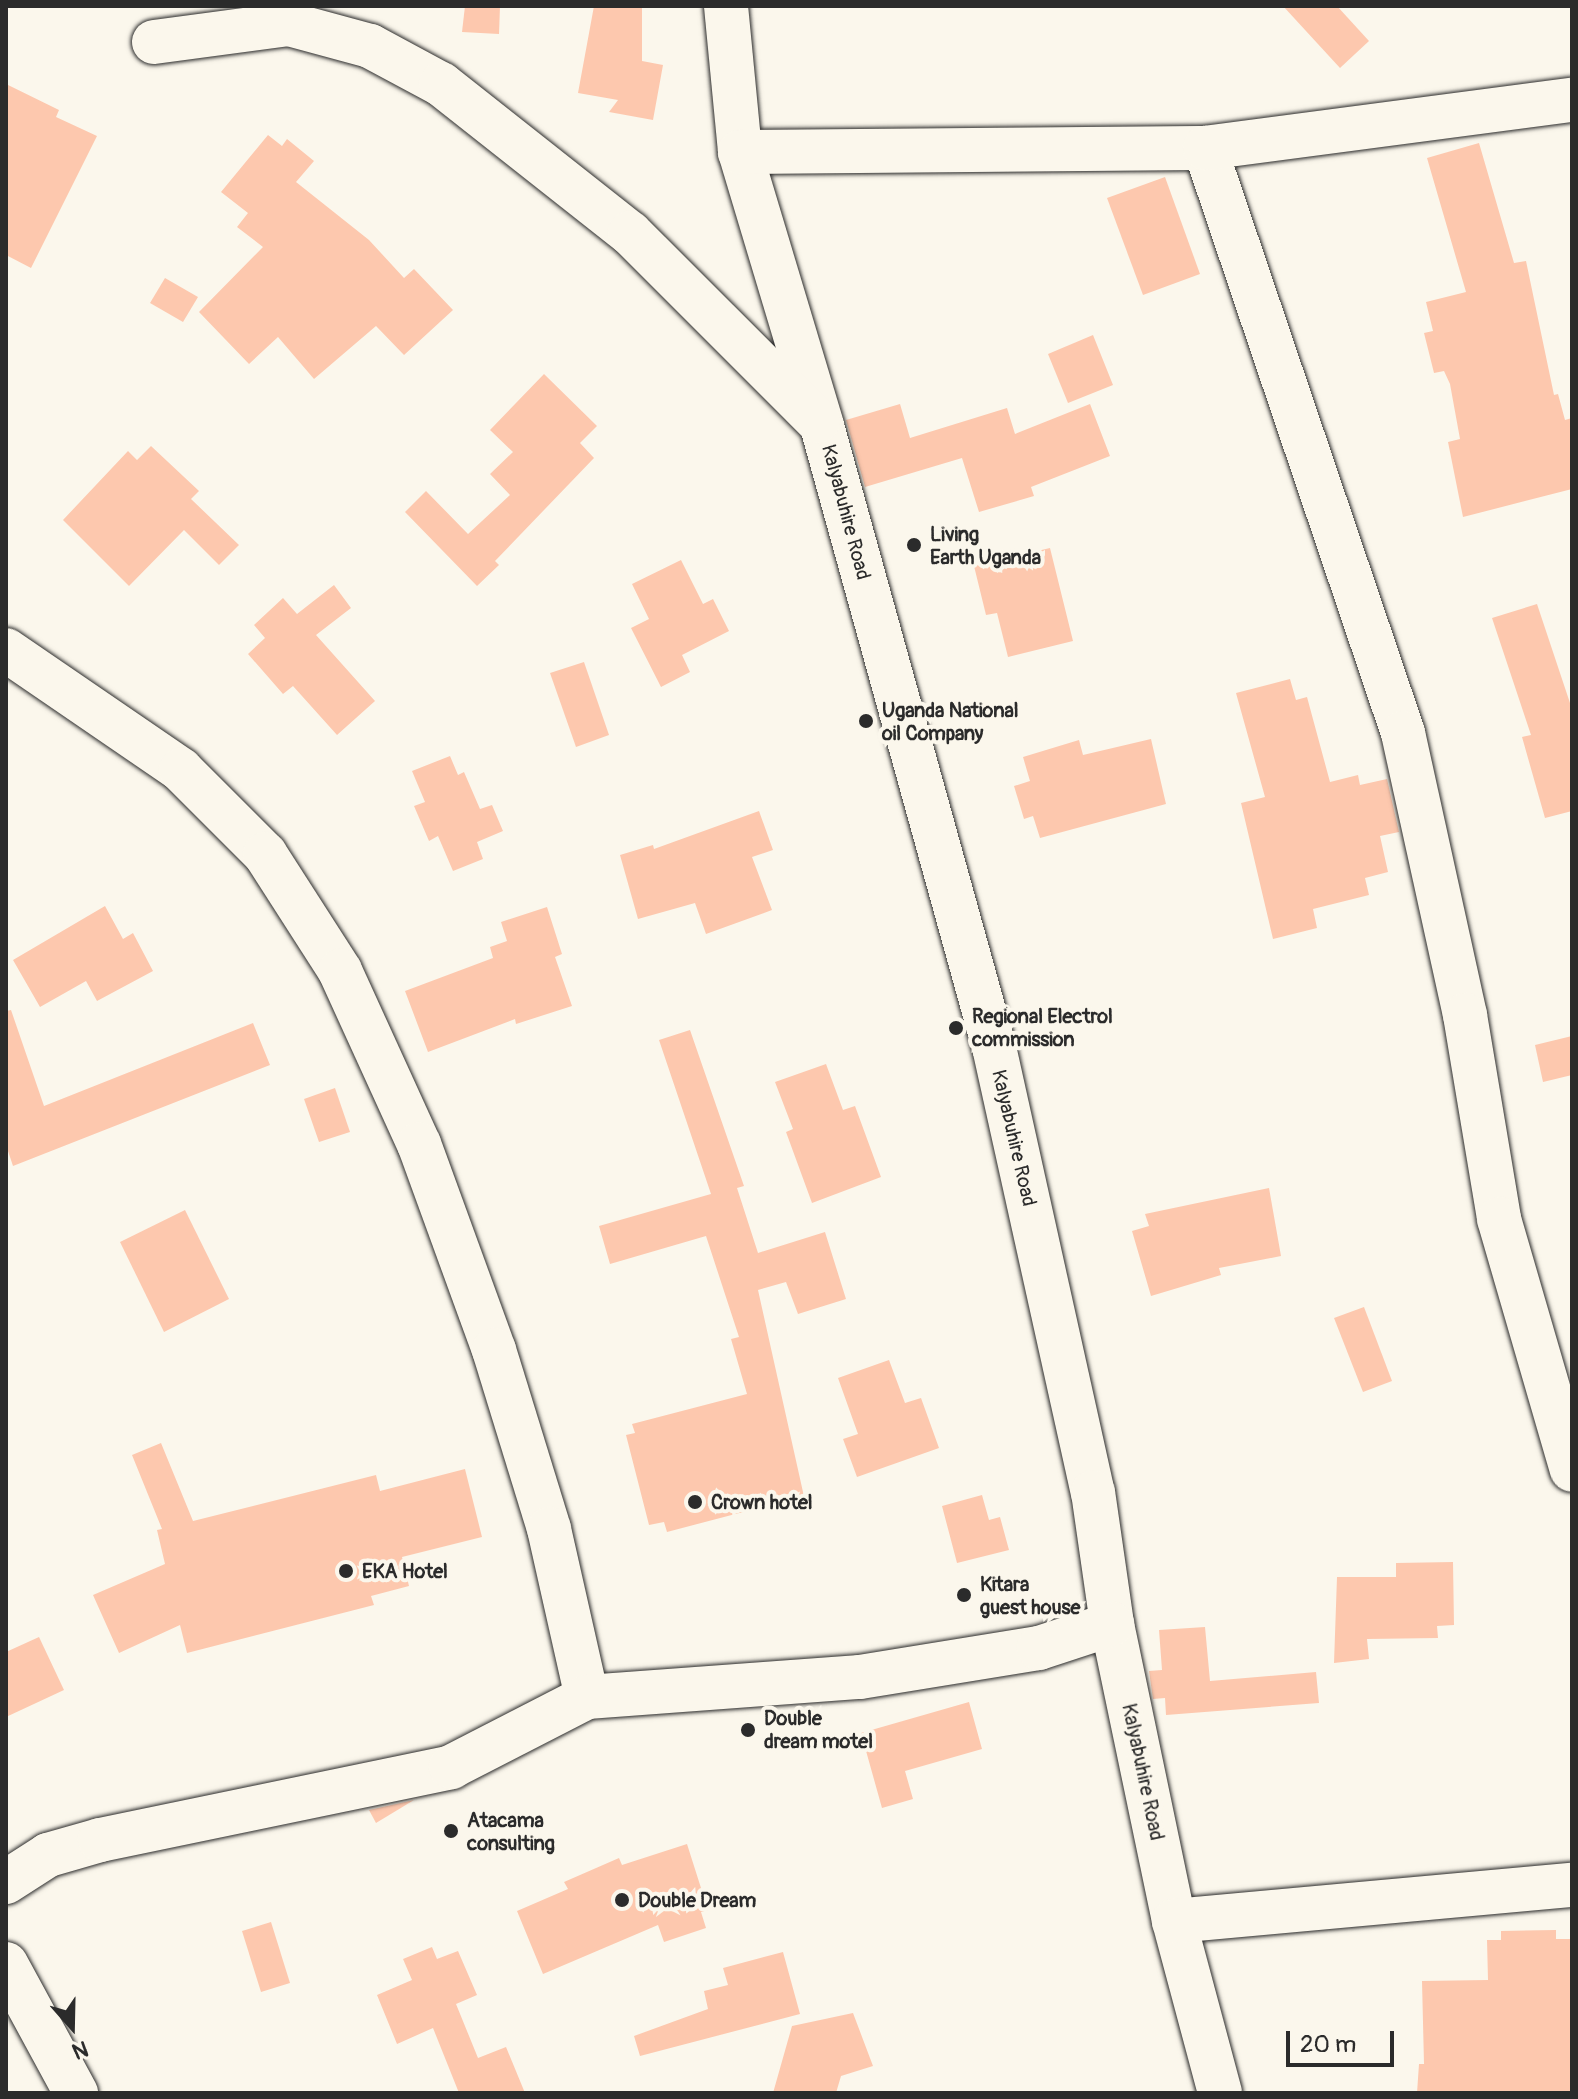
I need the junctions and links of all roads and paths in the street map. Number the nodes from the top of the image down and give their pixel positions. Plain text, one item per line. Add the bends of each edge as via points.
1 (726, 6) edge
2 (154, 42) dead end
3 (1572, 100) edge
4 (1205, 148) junction
5 (740, 152) junction
6 (822, 426) junction
7 (6, 650) edge
8 (1572, 1470) edge
9 (1112, 1624) junction
10 (587, 1697) junction
11 (6, 1882) edge
12 (1572, 1885) edge
13 (1174, 1921) junction
14 (6, 1964) edge
15 (76, 2093) edge
16 (1220, 2093) edge

1 - 5 street, Kalyabuhire Road
2 - 6 street via 289,24 370,46 441,84 630,233
3 - 4 street
4 - 5 street
4 - 8 street via 1403,733 1465,1015 1499,1219
5 - 6 street, Kalyabuhire Road
6 - 9 street, Kalyabuhire Road via 994,1047 1093,1492
7 - 10 street via 181,770 265,854 340,971 419,1144 494,1350 549,1529
9 - 10 street via 1039,1648 860,1677
9 - 13 street, Kalyabuhire Road
10 - 11 street via 451,1767 100,1840 48,1855
12 - 13 street
13 - 16 street, Kalyabuhire Road
14 - 15 street

